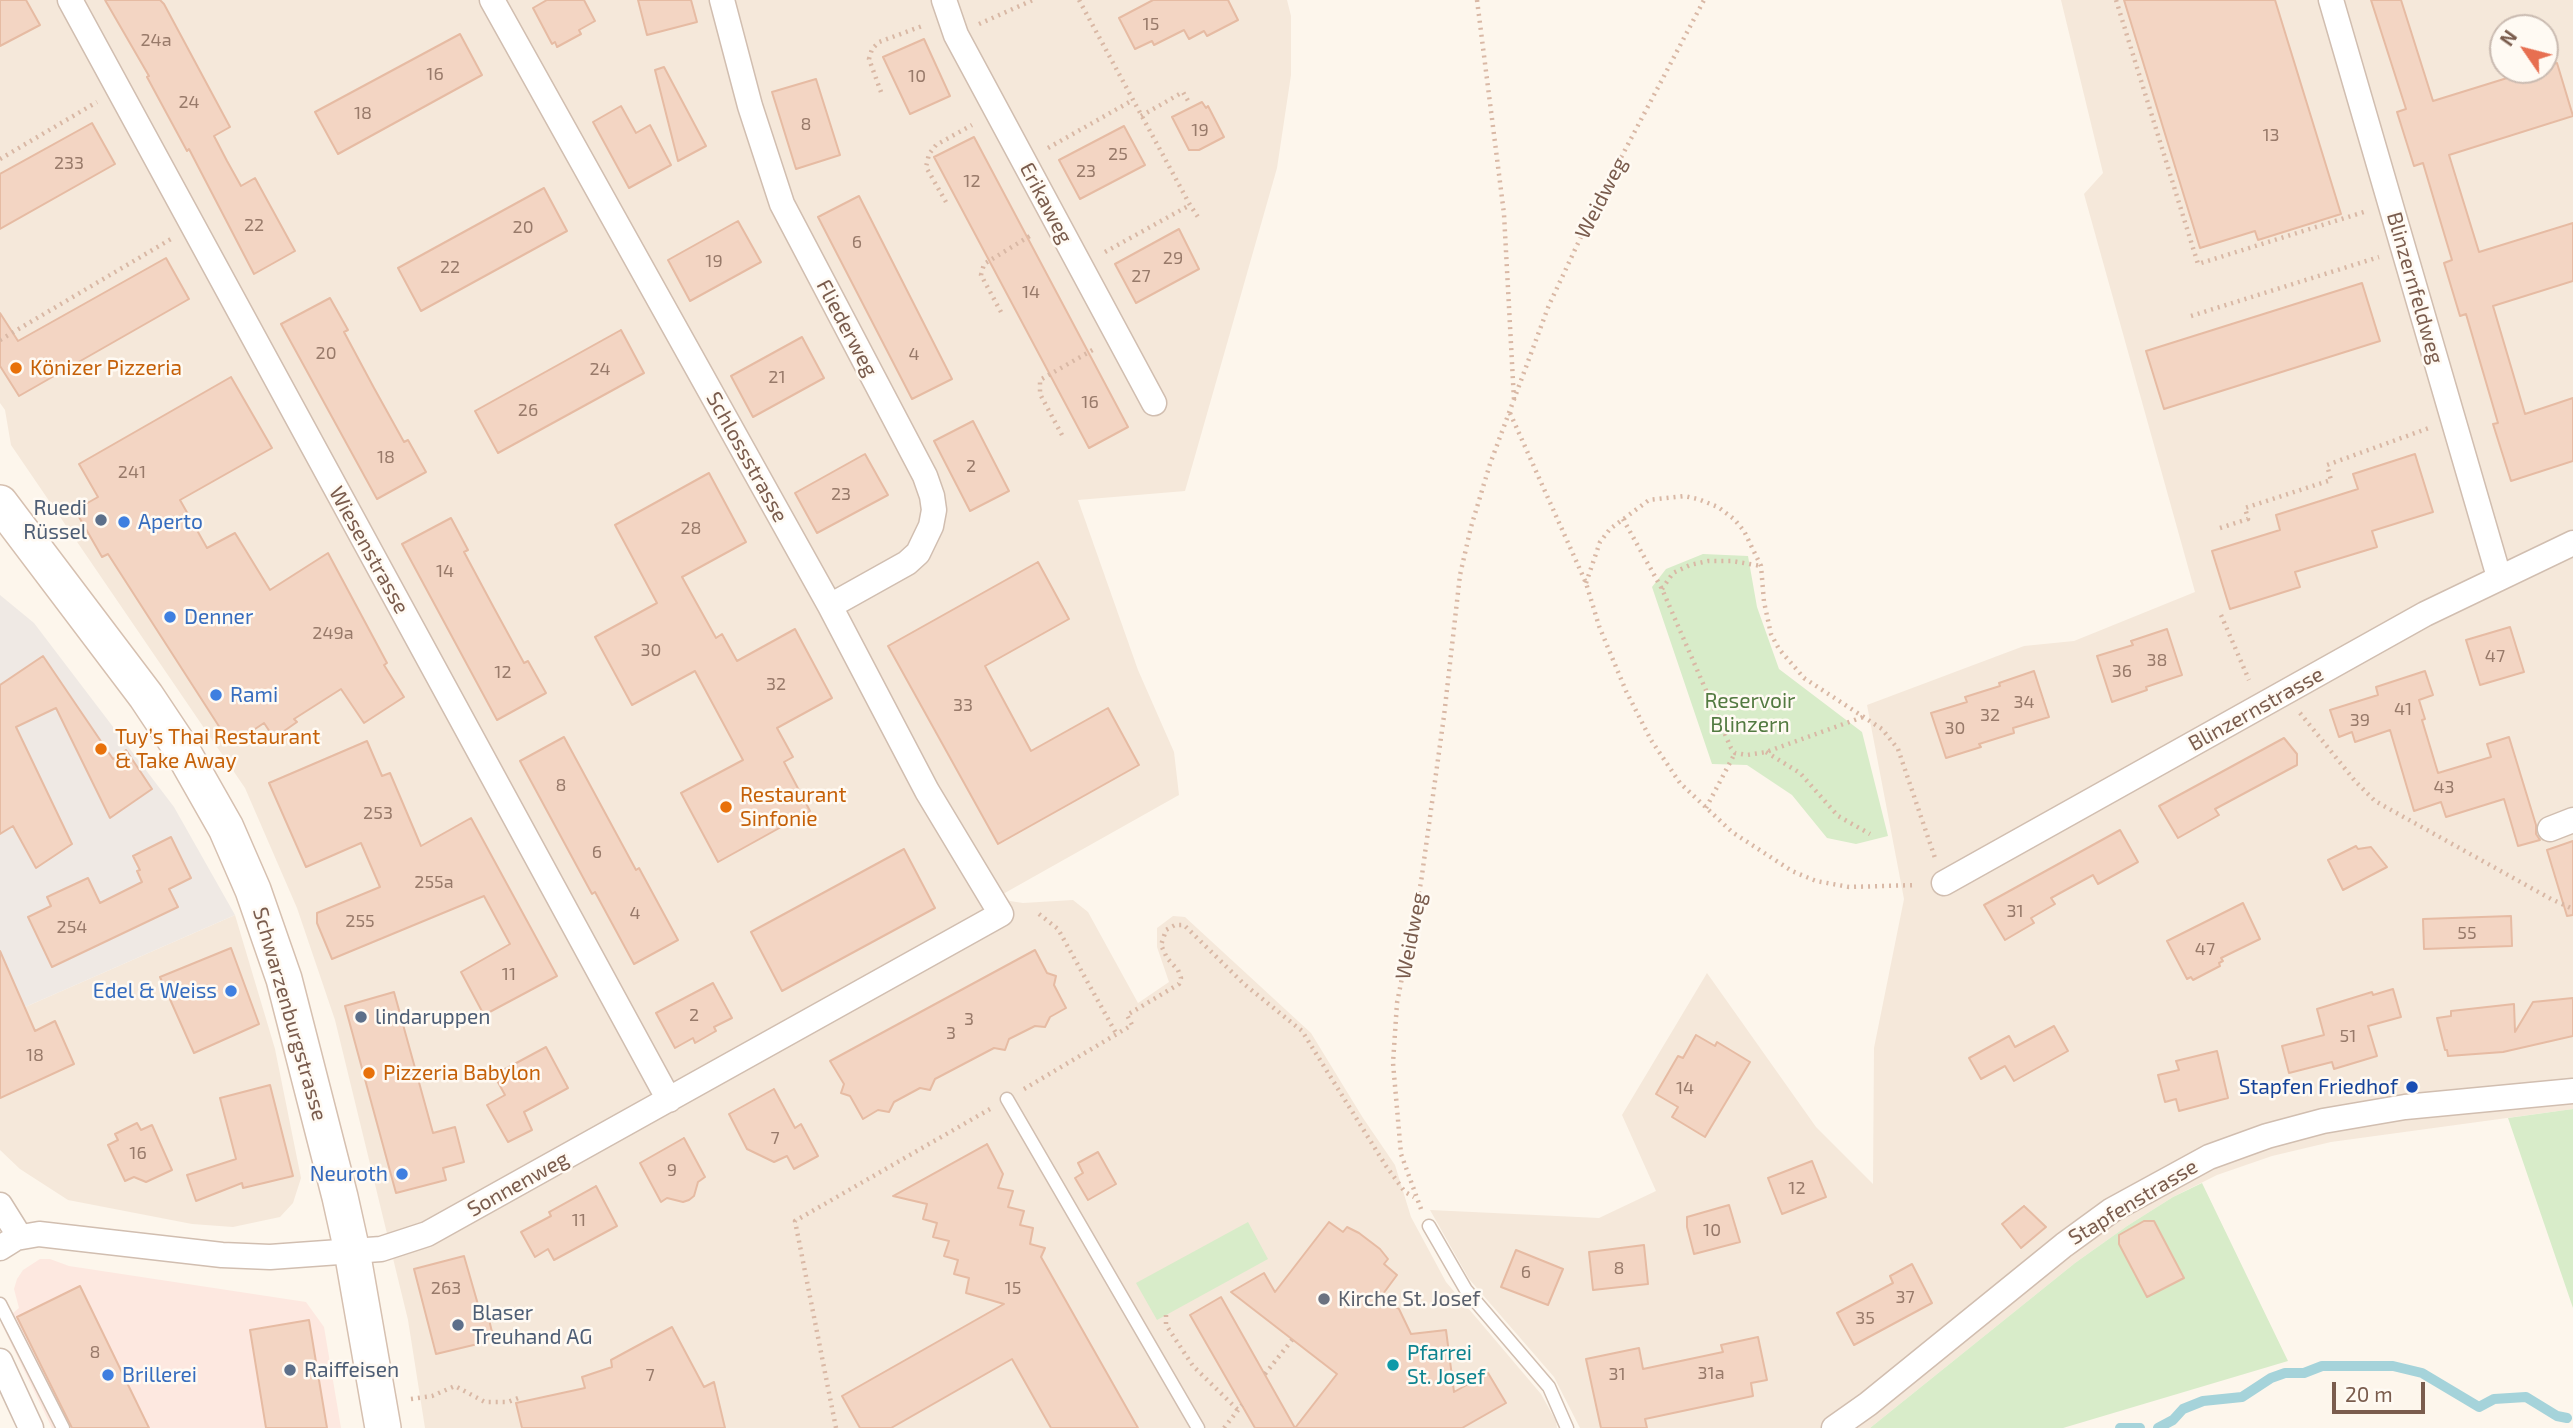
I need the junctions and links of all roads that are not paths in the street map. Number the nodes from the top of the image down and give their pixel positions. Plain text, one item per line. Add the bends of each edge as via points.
1 (69, 0) edge
2 (492, 0) edge
3 (722, 0) edge
4 (2331, 0) edge
5 (949, 17) edge
6 (1154, 403) dead end
7 (0, 503) edge
8 (2573, 543) edge
9 (2499, 577) junction
10 (830, 606) junction
11 (2573, 820) edge
12 (2550, 829) dead end
13 (1944, 884) road end
14 (1001, 914) joint
15 (2573, 1091) edge
16 (1007, 1099) road end
17 (668, 1100) junction
18 (0, 1205) edge
19 (1429, 1226) road end
20 (10, 1242) edge
21 (352, 1251) junction
22 (0, 1304) edge
23 (0, 1360) edge
24 (31, 1428) edge
25 (63, 1428) edge
26 (383, 1428) edge
27 (1198, 1428) edge
28 (1567, 1428) edge
29 (1833, 1428) edge

1 - 17 street, Wiesenstrasse
2 - 10 street, Schlossstrasse
3 - 10 street, Fliederweg via 782,204 932,496 931,526 918,553
4 - 9 street, Blinzernfeldweg
5 - 6 street, Erikaweg
7 - 21 main road, Schwarzenburgstrasse via 146,696 226,828 273,943
8 - 9 street, Blinzernstrasse
9 - 13 street, Blinzernstrasse via 2424,614
10 - 14 street, Schlossstrasse via 927,791
11 - 12 street
14 - 17 street, Sonnenweg
15 - 29 street, Stapfenstrasse via 2405,1107 2323,1121 2209,1157 2112,1210
16 - 27 lane
17 - 21 street, Sonnenweg via 427,1234 381,1249
18 - 20 street, Sonnenweg
19 - 28 lane via 1466,1290 1549,1387
20 - 21 street, Sonnenweg via 50,1235 270,1257
21 - 26 main road, Schwarzenburgstrasse
22 - 25 lane
23 - 24 street

